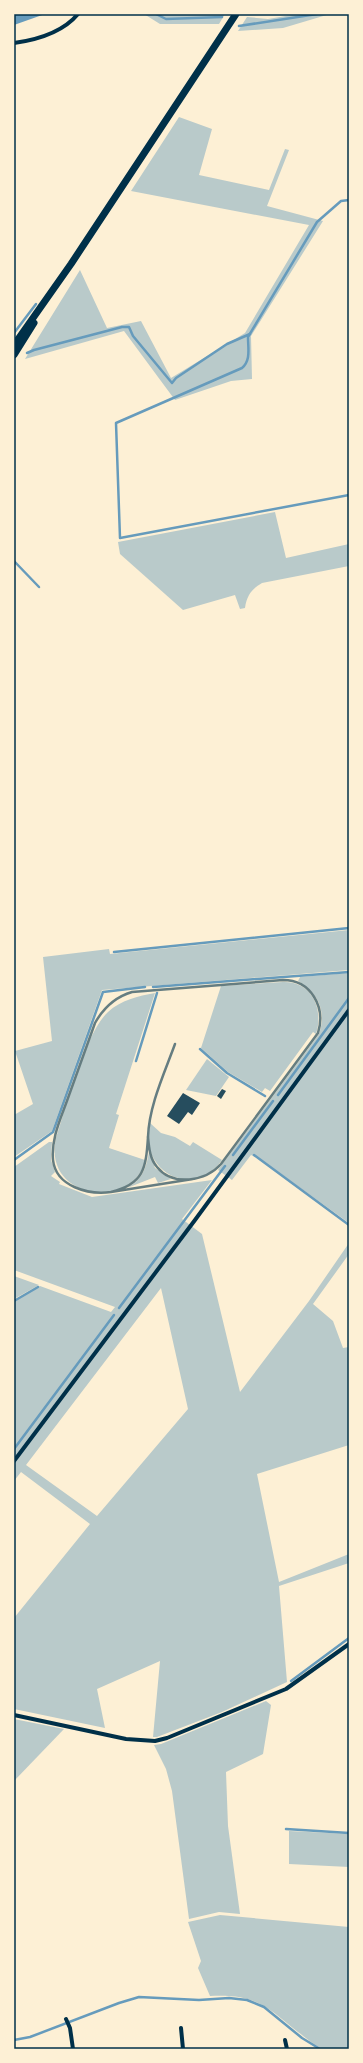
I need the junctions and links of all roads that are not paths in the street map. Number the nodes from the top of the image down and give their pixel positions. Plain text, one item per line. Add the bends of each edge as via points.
1 (78, 14) edge
2 (236, 14) edge
3 (14, 43) edge
4 (58, 284) junction
5 (14, 345) edge
6 (14, 354) edge
7 (349, 1010) edge
8 (14, 1461) edge
9 (349, 1644) edge
10 (14, 1715) edge
11 (66, 2019) dead end
12 (181, 2028) dead end
13 (285, 2040) dead end
14 (73, 2049) edge
15 (184, 2049) edge
16 (287, 2049) edge

1 - 3 street via 65,26 44,36
2 - 4 main road
4 - 5 main road
4 - 6 main road
7 - 8 street
9 - 10 street via 286,1689 155,1741 126,1739
11 - 14 street
12 - 15 street
13 - 16 street

